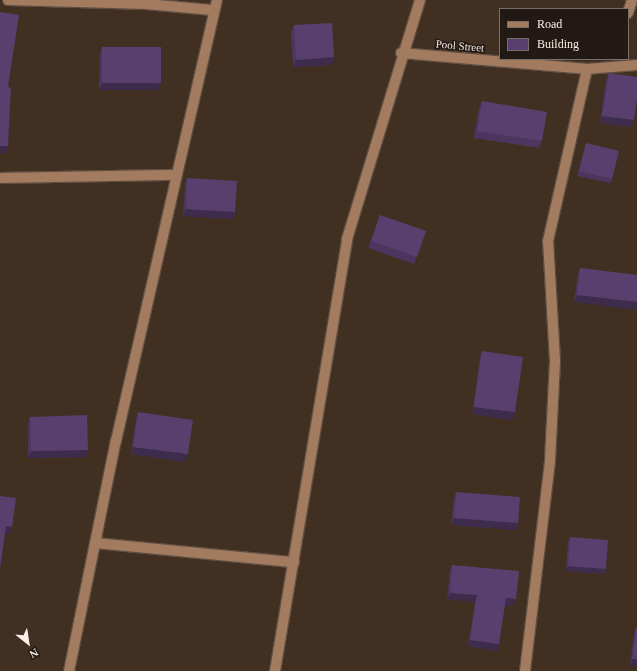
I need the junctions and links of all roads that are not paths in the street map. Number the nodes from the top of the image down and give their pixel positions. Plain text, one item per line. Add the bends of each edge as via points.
1 (8, 0) edge
2 (217, 0) edge
3 (420, 0) edge
4 (632, 0) edge
5 (212, 10) junction
6 (629, 10) edge
7 (401, 53) junction
8 (614, 63) edge
9 (637, 64) edge
10 (587, 69) junction
11 (175, 175) junction
12 (0, 178) edge
13 (95, 543) junction
14 (294, 562) junction
15 (70, 671) edge
16 (275, 671) edge
17 (525, 671) edge

1 - 5 street via 146,4
2 - 5 street
3 - 7 street
4 - 6 street
5 - 11 street
7 - 10 street, Pool Street
7 - 14 street via 347,239
8 - 9 street, Pool Street
8 - 10 street, Pool Street
10 - 17 street via 548,241 554,369 550,460
11 - 12 street
11 - 13 street
13 - 14 street
13 - 15 street
14 - 16 street

